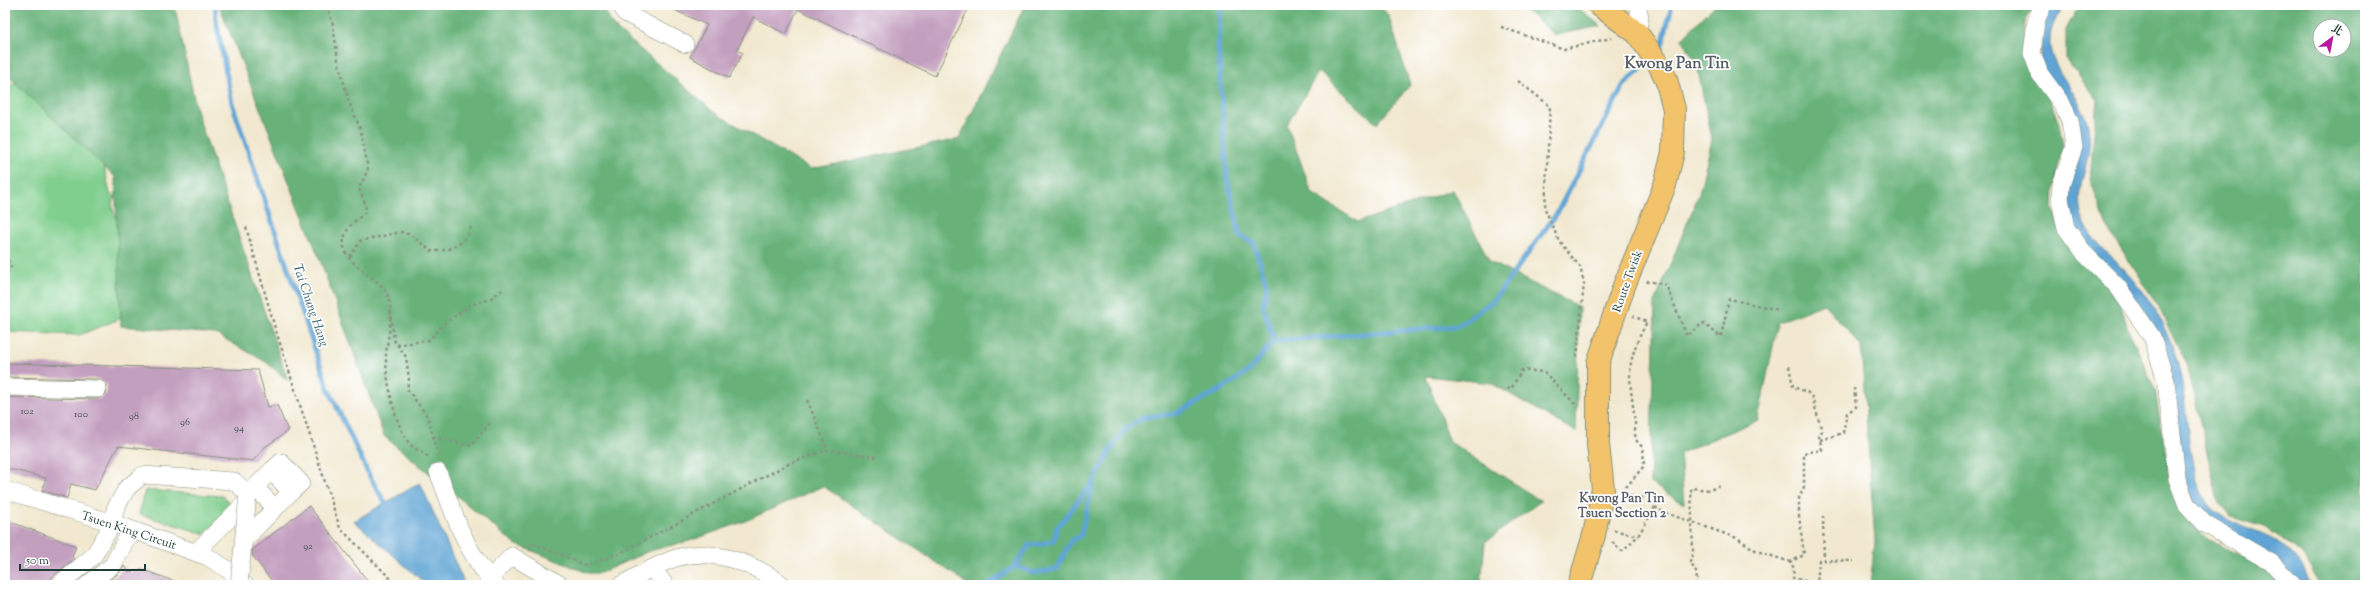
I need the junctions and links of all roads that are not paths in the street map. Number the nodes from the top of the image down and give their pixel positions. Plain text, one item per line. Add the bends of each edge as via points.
1 (621, 5) edge
2 (1599, 5) edge
3 (1637, 5) edge
4 (2043, 5) edge
5 (1637, 32) junction
6 (685, 44) dead end
7 (5, 387) edge
8 (98, 390) dead end
9 (437, 471) road end
10 (259, 483) junction
11 (5, 490) edge
12 (283, 500) junction
13 (114, 523) junction
14 (131, 530) junction
15 (245, 539) junction
16 (196, 552) junction
17 (653, 568) junction
18 (234, 578) edge
19 (493, 582) edge
20 (59, 585) edge
21 (87, 585) edge
22 (245, 585) edge
23 (561, 585) edge
24 (621, 585) edge
25 (665, 585) edge
26 (783, 585) edge
27 (1579, 585) edge
28 (2293, 585) edge

1 - 6 street via 625,13
2 - 5 main road, Route Twisk
3 - 5 street via 1640,17
4 - 28 street via 2036,21 2032,53 2040,74 2062,104 2070,121 2074,147 2060,192 2066,228 2085,254 2118,287 2152,337 2166,381 2177,479 2186,505 2205,524 2224,537 2255,551 2272,563
5 - 27 main road, Route Twisk via 1653,53 1666,79 1674,109 1673,152 1664,185 1601,348 1598,363 1598,428 1603,489 1596,526
7 - 8 street
9 - 19 street via 461,533
10 - 12 street
10 - 12 street, bridge via 281,462 301,483
10 - 13 street, bridge via 143,475 127,488 115,509
10 - 15 street, bridge
11 - 13 street, Tsuen King Circuit
12 - 15 street, bridge
13 - 14 street, Tsuen King Circuit
13 - 20 street via 94,555
14 - 16 street, Tsuen King Circuit
14 - 21 street via 113,565
15 - 18 street, bridge
16 - 18 street, Tsuen King Circuit via 208,557
16 - 18 street via 273,475 280,474 292,485 293,495 240,548
17 - 24 street
17 - 25 street
17 - 26 street via 677,558 692,555 712,556 737,560
18 - 22 street, Tsuen King Circuit
19 - 23 street via 512,556

